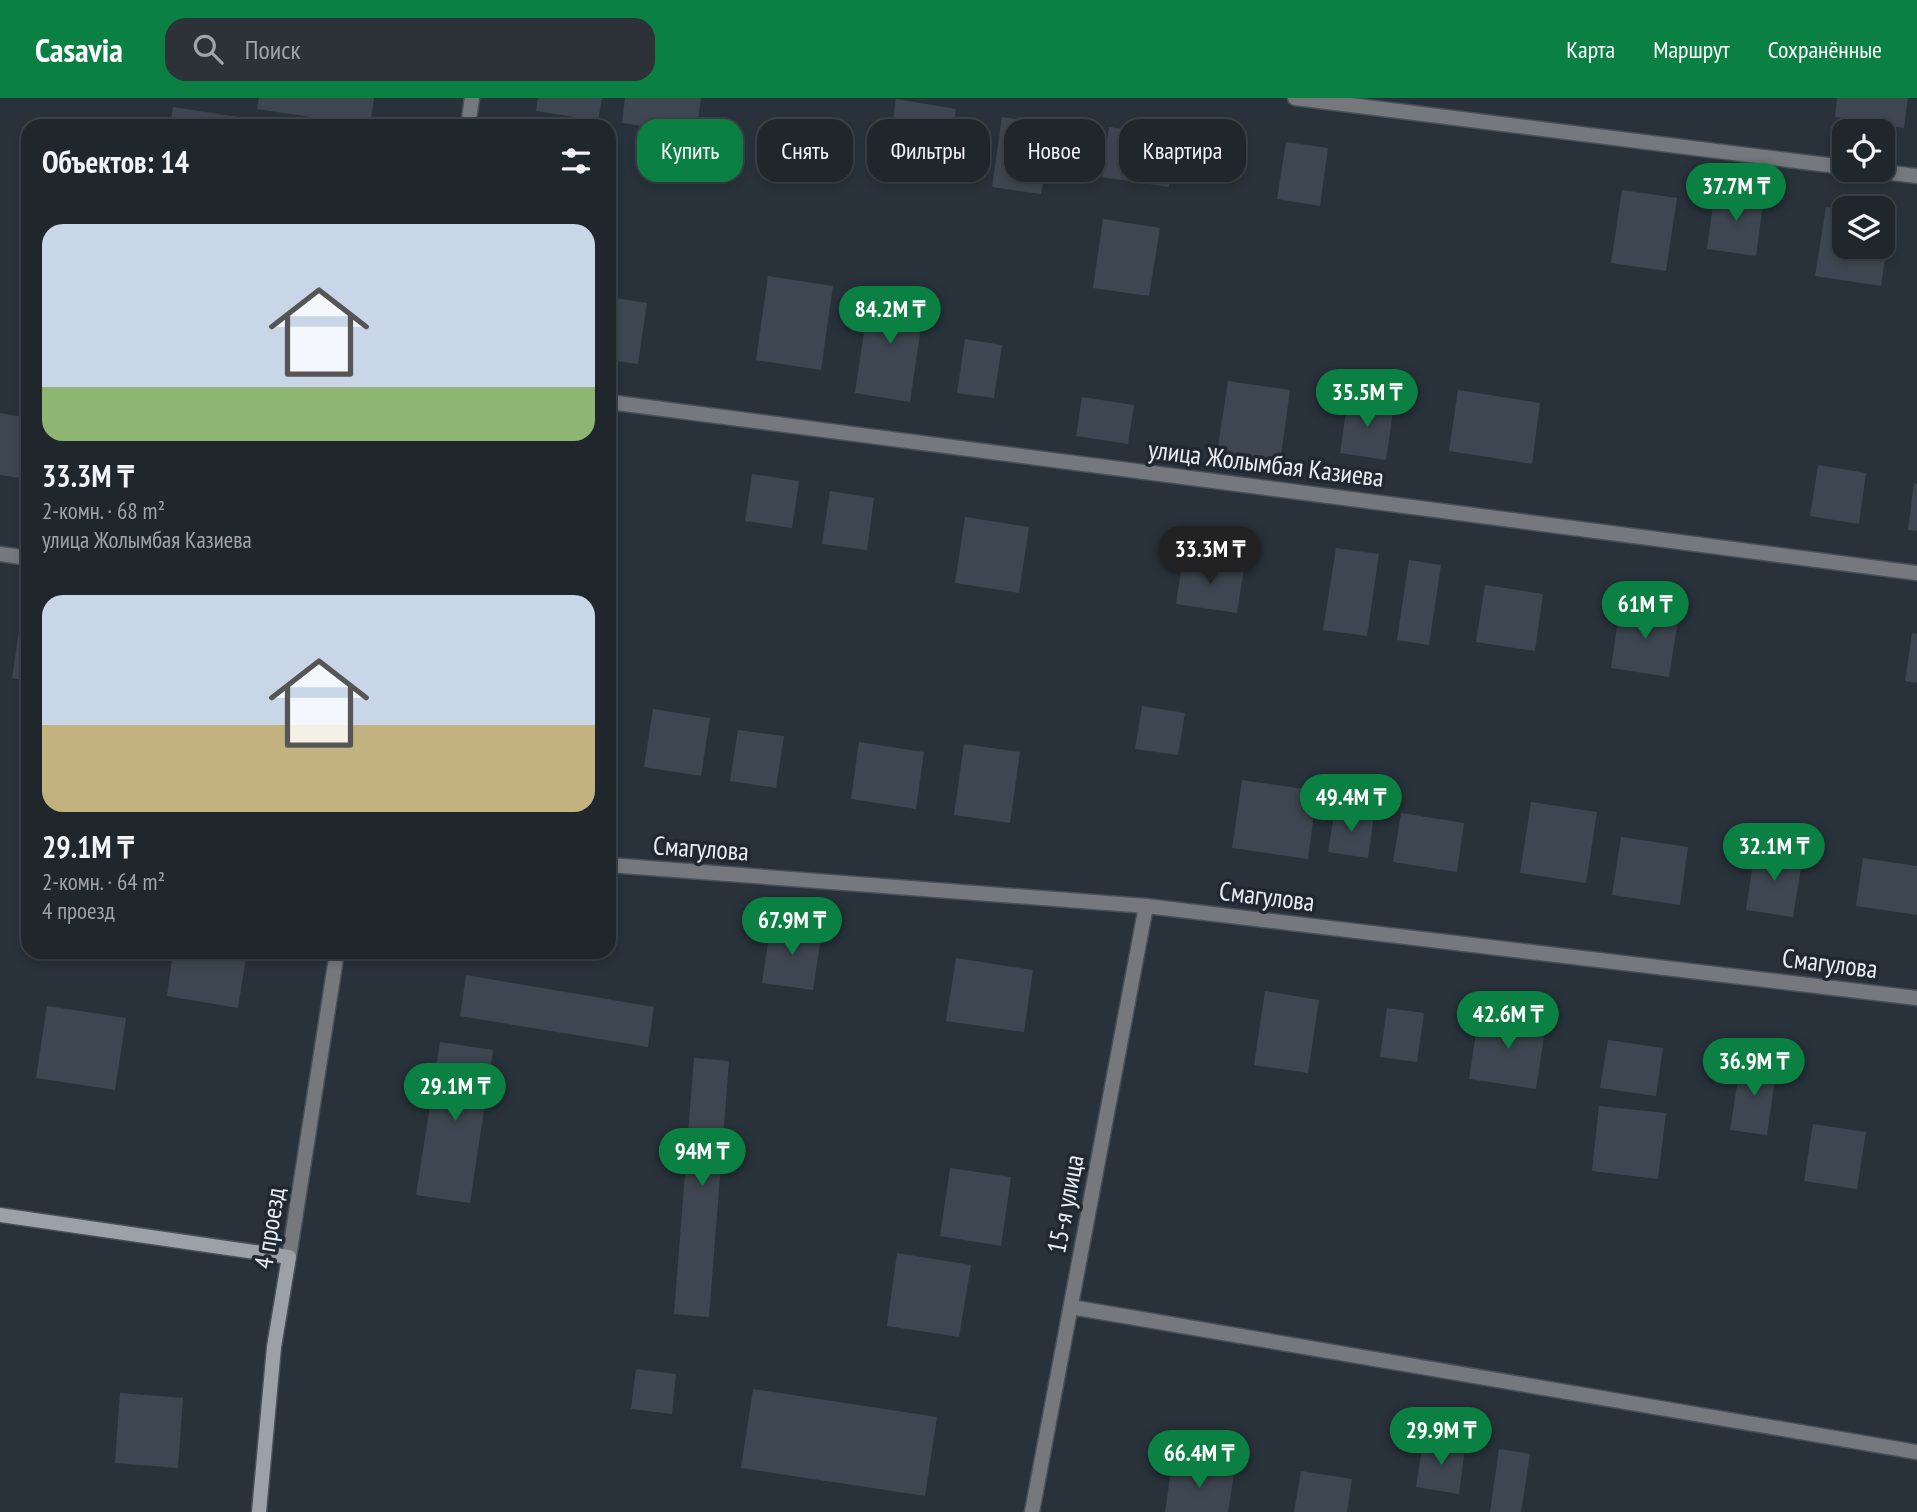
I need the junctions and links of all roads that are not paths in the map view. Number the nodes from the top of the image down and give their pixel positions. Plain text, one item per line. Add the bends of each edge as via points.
1 (472, 98) edge
2 (1295, 98) edge
3 (469, 119) edge
4 (1832, 165) edge
5 (1895, 173) edge
6 (1917, 176) edge
7 (616, 403) edge
8 (0, 554) edge
9 (21, 557) edge
10 (1917, 573) edge
11 (616, 866) edge
12 (1146, 906) junction
13 (336, 959) edge
14 (1917, 998) edge
15 (0, 1215) edge
16 (289, 1257) junction
17 (1071, 1307) junction
18 (1917, 1451) edge
19 (259, 1512) edge
20 (1032, 1512) edge

1 - 3 street
2 - 4 street
5 - 6 street
7 - 10 street, улица Жолымбая Казиева
8 - 9 street
11 - 12 street, Смагулова
12 - 14 street, Смагулова
12 - 17 street, 15-я улица
13 - 16 street, 4 проезд
15 - 16 street
16 - 19 street, 4 проезд via 274,1347
17 - 18 street
17 - 20 street, 15-я улица

